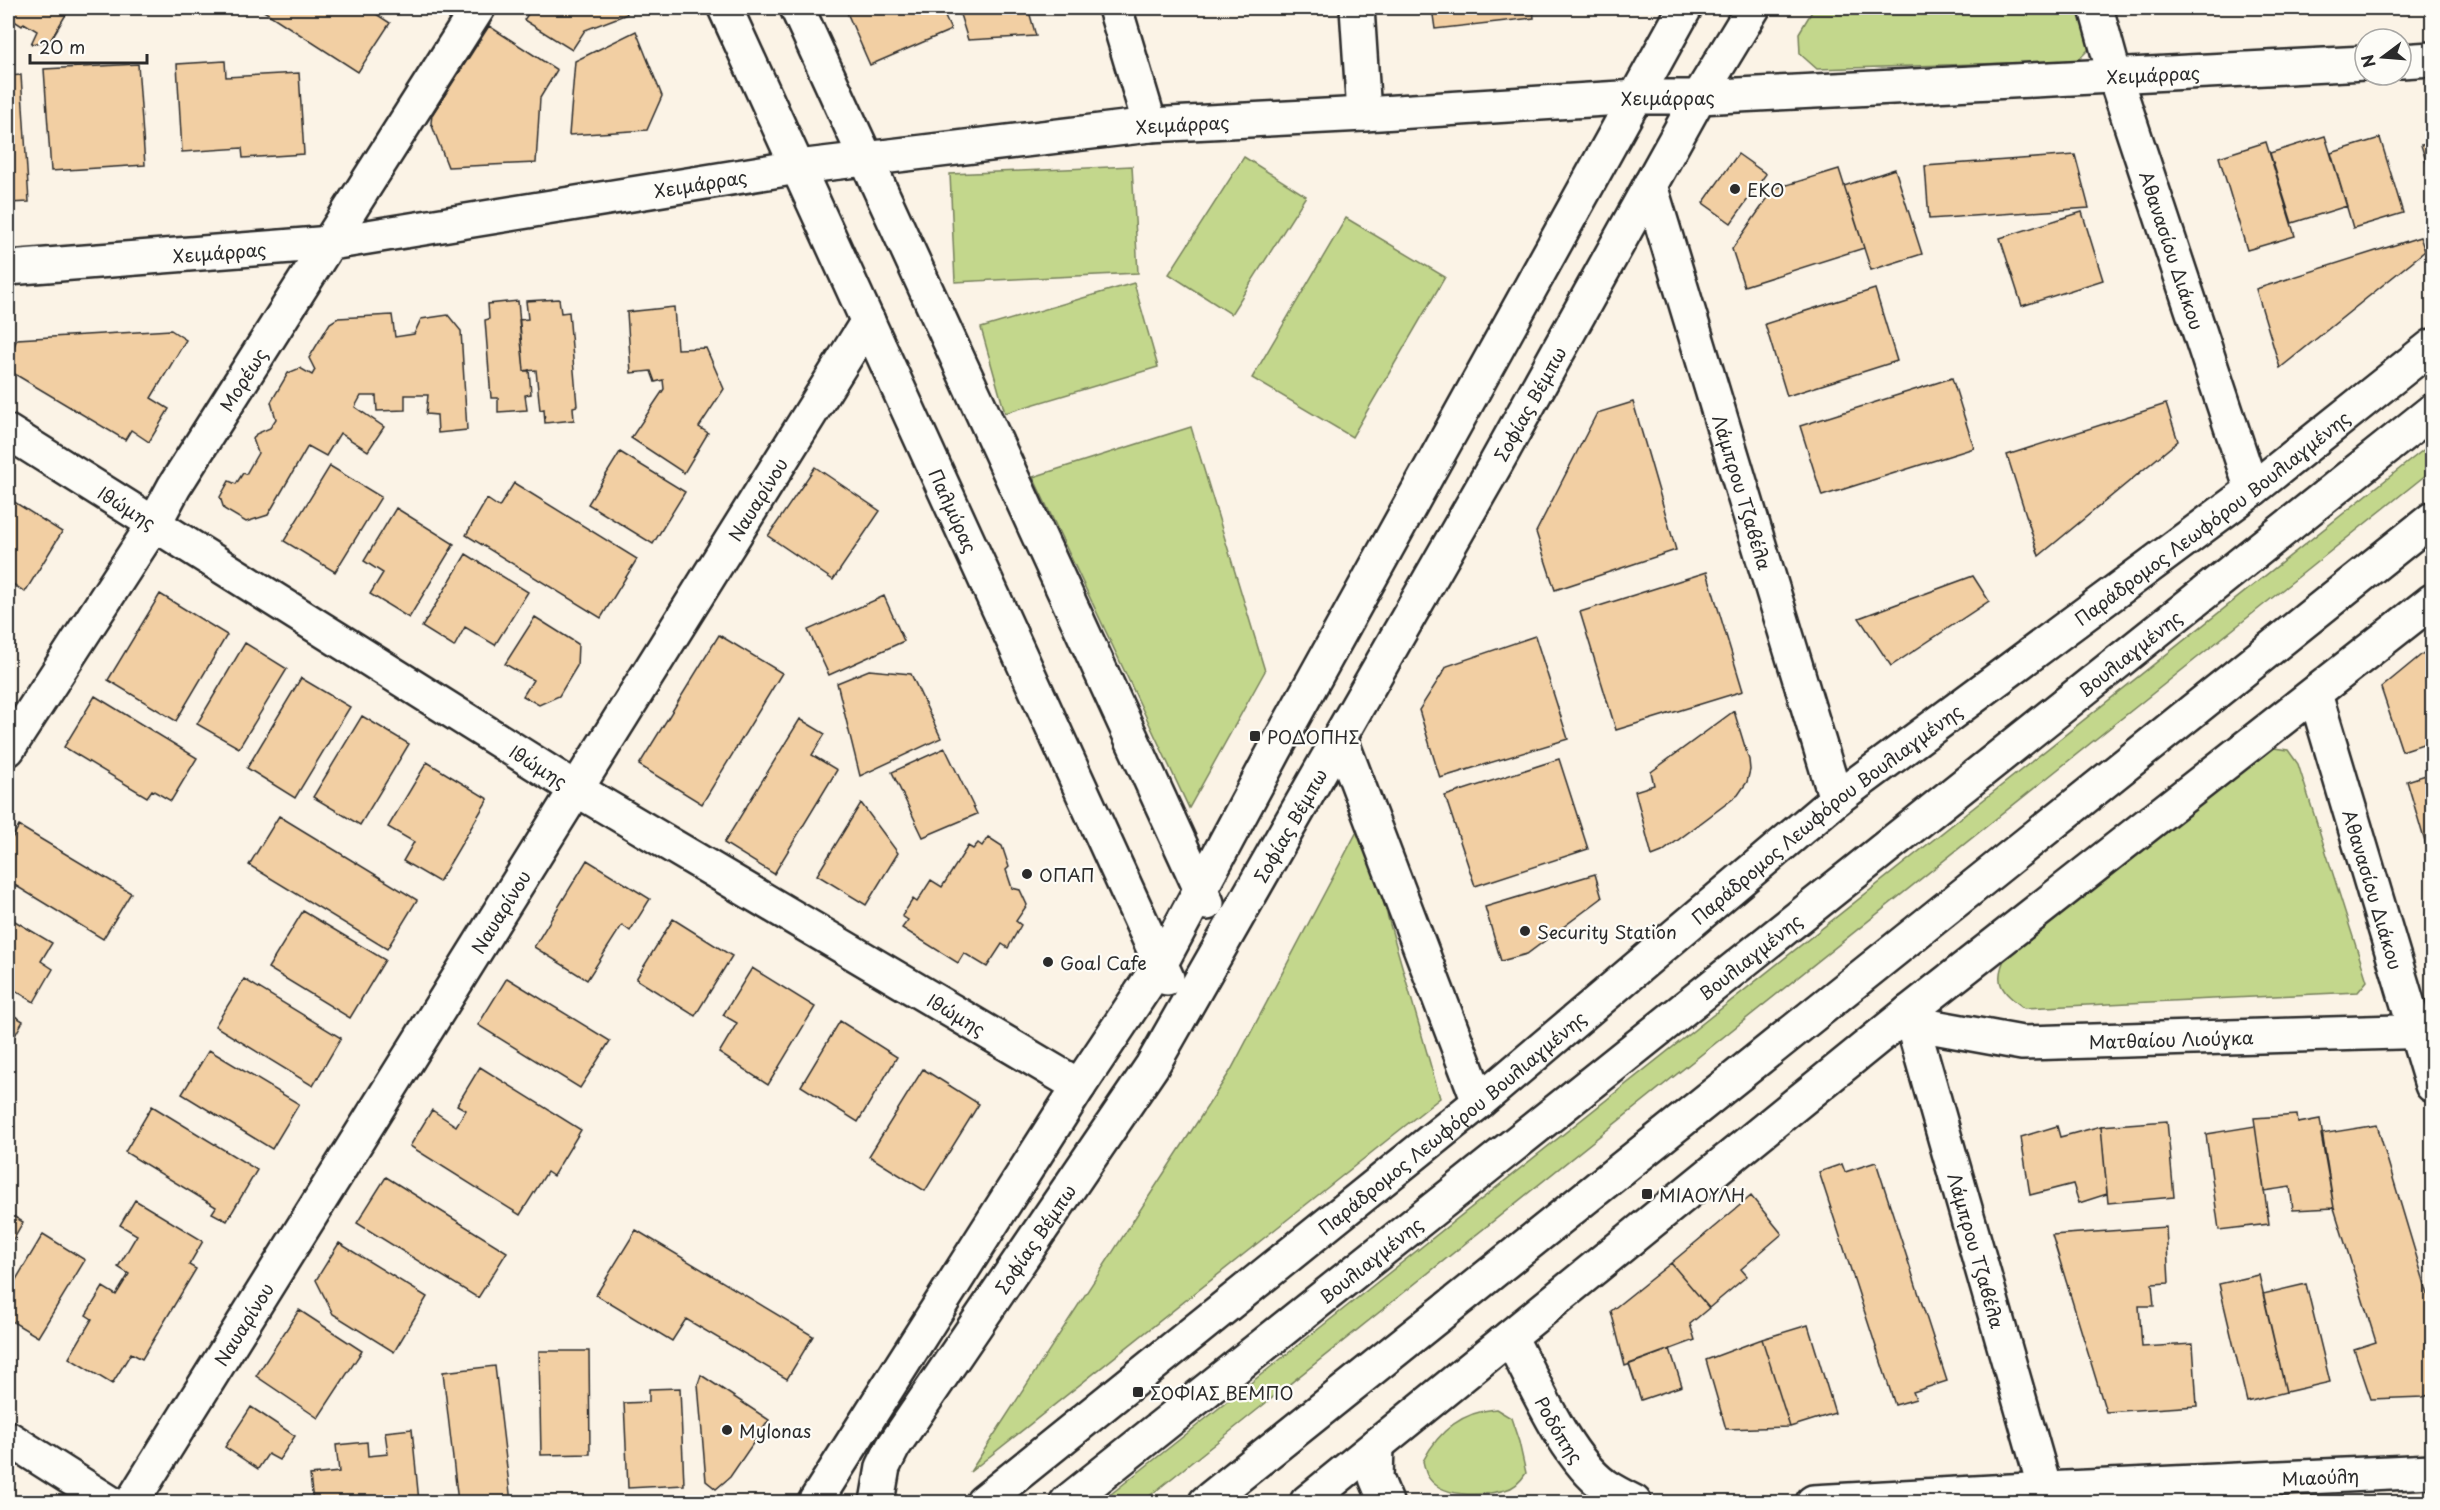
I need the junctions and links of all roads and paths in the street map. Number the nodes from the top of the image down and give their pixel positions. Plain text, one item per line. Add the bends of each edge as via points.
1 (478, 8) edge
2 (725, 8) edge
3 (797, 8) edge
4 (1115, 8) edge
5 (1357, 8) edge
6 (1685, 8) edge
7 (1754, 8) edge
8 (2096, 8) edge
9 (2433, 59) edge
10 (2413, 60) edge
11 (2353, 64) edge
12 (2115, 77) junction
13 (1637, 97) junction
14 (1699, 97) junction
15 (1364, 114) junction
16 (1150, 125) junction
17 (866, 158) junction
18 (798, 167) junction
19 (1650, 185) junction
20 (330, 243) junction
21 (8, 268) edge
22 (868, 321) junction
23 (2433, 346) edge
24 (2433, 411) edge
25 (8, 432) edge
26 (2252, 490) junction
27 (2433, 519) edge
28 (154, 524) junction
29 (2433, 601) edge
30 (2315, 694) junction
31 (1340, 737) junction
32 (8, 749) edge
33 (576, 789) junction
34 (1836, 799) junction
35 (1200, 889) junction
36 (1226, 939) junction
37 (1161, 963) junction
38 (1183, 1013) junction
39 (1910, 1018) junction
40 (2424, 1032) edge
41 (2433, 1085) edge
42 (1079, 1086) junction
43 (1479, 1102) junction
44 (1510, 1337) junction
45 (8, 1438) edge
46 (1377, 1445) junction
47 (2433, 1472) edge
48 (2045, 1489) junction
49 (881, 1499) edge
50 (1903, 1501) edge
51 (109, 1503) edge
52 (132, 1503) edge
53 (815, 1503) edge
54 (983, 1503) edge
55 (1067, 1503) edge
56 (1206, 1503) edge
57 (1307, 1503) edge
58 (1386, 1503) edge
59 (1634, 1503) edge
60 (1813, 1503) edge

1 - 20 street, Μορέως
2 - 18 street, Παλμύρας
3 - 17 street
4 - 16 street
5 - 15 street
6 - 13 street
7 - 14 street, Σοφίας Βέμπω
8 - 12 street, Αθανασίου Διάκου
9 - 10 street
11 - 12 street, Χειμάρρας
12 - 14 street, Χειμάρρας
12 - 26 street, Αθανασίου Διάκου
13 - 14 street, Χειμάρρας
13 - 15 street, Χειμάρρας
13 - 35 street
14 - 19 street, Σοφίας Βέμπω
15 - 16 street, Χειμάρρας
16 - 17 street, Χειμάρρας
17 - 18 street, Χειμάρρας
17 - 35 street
18 - 20 street, Χειμάρρας
18 - 22 street, Παλμύρας
19 - 31 street, Σοφίας Βέμπω
19 - 34 street, Λάμπρου Τζαβέλα
20 - 21 street, Χειμάρρας
20 - 28 street, Μορέως
22 - 33 street, Ναυαρίνου
22 - 37 street, Παλμύρας
23 - 26 street, Παράδρομος Λεωφόρου Βουλιαγμένης
24 - 55 street, Βουλιαγμένης
25 - 28 street, Ιθώμης
26 - 34 street, Παράδρομος Λεωφόρου Βουλιαγμένης
27 - 56 street
28 - 32 street, Μορέως
28 - 33 street, Ιθώμης
29 - 30 street
30 - 39 street
30 - 40 street, Αθανασίου Διάκου
31 - 36 street, Σοφίας Βέμπω
31 - 43 street
33 - 42 street, Ιθώμης
33 - 52 street, Ναυαρίνου
34 - 43 street, Παράδρομος Λεωφόρου Βουλιαγμένης
35 - 36 street
35 - 37 street
36 - 38 street, Σοφίας Βέμπω
37 - 38 street, Παλμύρας
37 - 42 street
38 - 49 street, Σοφίας Βέμπω via 1152,1066 893,1447 883,1467
39 - 40 street, Ματθαίου Λιούγκα via 2022,1043
39 - 44 street
39 - 48 street, Λάμπρου Τζαβέλα
40 - 41 street, Αθανασίου Διάκου
42 - 53 street
43 - 54 street, Παράδρομος Λεωφόρου Βουλιαγμένης
44 - 46 street
44 - 59 street, Ροδόπης via 1581,1461 1605,1485
45 - 51 street
46 - 57 street
46 - 58 street via 1376,1478
47 - 48 street, Μιαούλη
48 - 50 street, Μιαούλη
50 - 60 street, Μιαούλη

